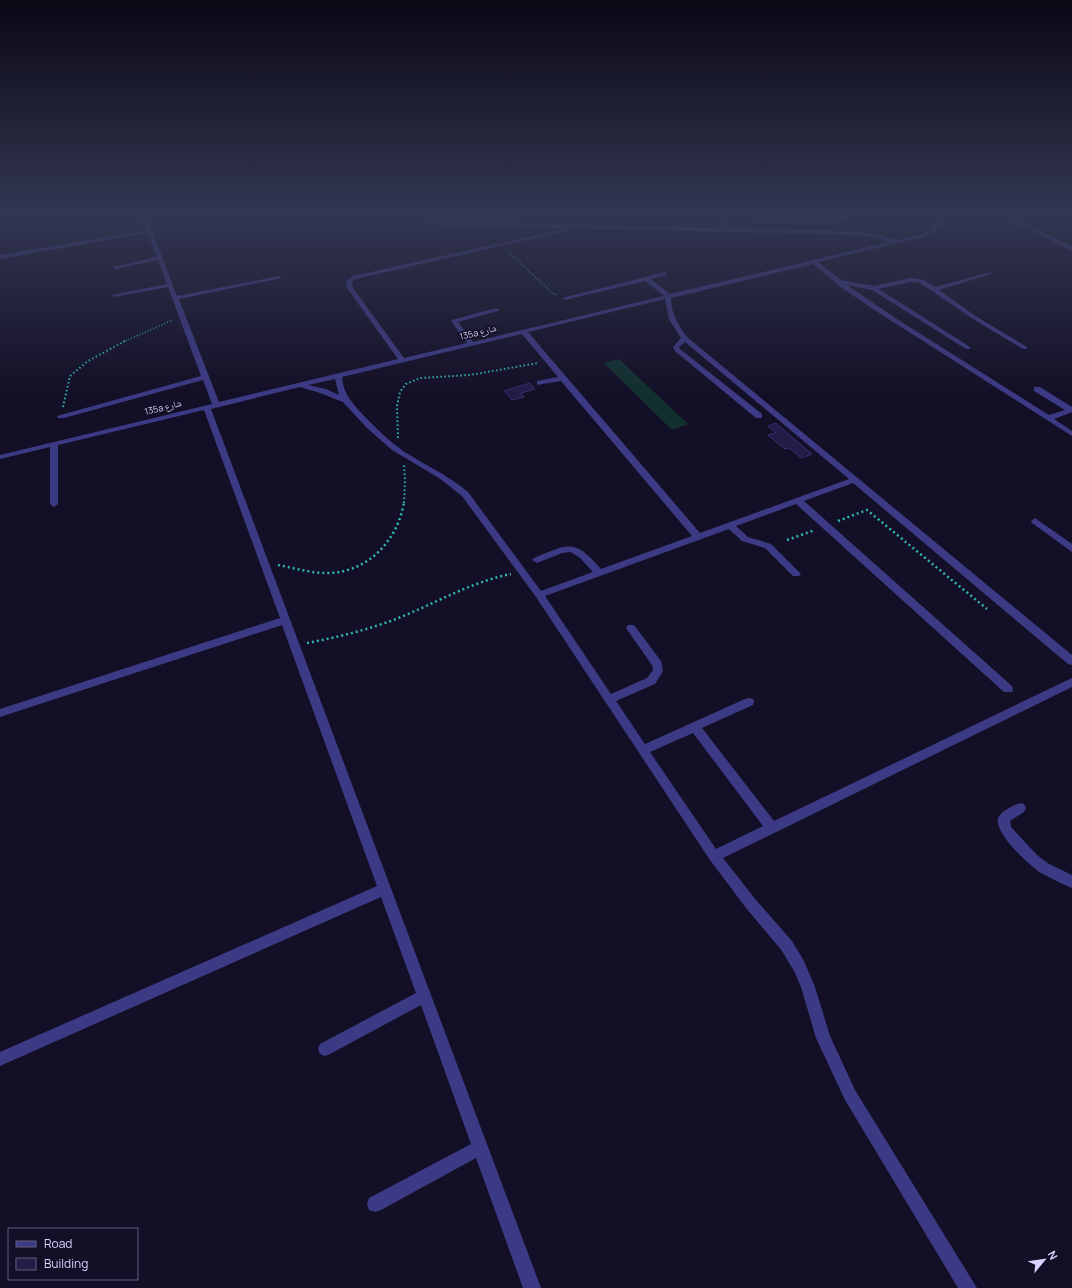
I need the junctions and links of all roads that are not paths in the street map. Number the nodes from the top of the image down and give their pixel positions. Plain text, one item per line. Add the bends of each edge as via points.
1 (166, 274) edge
2 (362, 274) edge
3 (665, 274) dead end
4 (759, 274) edge
5 (829, 274) edge
6 (982, 274) edge
7 (279, 278) dead end
8 (647, 279) junction
9 (838, 282) junction
10 (170, 285) junction
11 (874, 288) junction
12 (936, 289) junction
13 (114, 295) dead end
14 (668, 296) junction
15 (175, 298) junction
16 (565, 298) road end
17 (496, 310) dead end
18 (523, 331) junction
19 (685, 338) junction
20 (471, 344) junction
21 (968, 348) dead end
22 (1025, 348) dead end
23 (402, 360) junction
24 (338, 376) junction
25 (205, 377) junction
26 (563, 378) junction
27 (540, 383) dead end
28 (298, 385) junction
29 (1037, 389) dead end
30 (344, 400) junction
31 (212, 406) junction
32 (1071, 410) edge
33 (61, 416) road end
34 (759, 416) dead end
35 (1049, 418) junction
36 (1072, 434) edge
37 (54, 444) junction
38 (0, 457) edge
39 (854, 480) junction
40 (798, 500) junction
41 (54, 504) dead end
42 (1035, 521) dead end
43 (730, 525) junction
44 (698, 537) junction
45 (1072, 549) edge
46 (537, 560) dead end
47 (599, 573) junction
48 (796, 574) dead end
49 (539, 595) junction
50 (285, 620) junction
51 (631, 628) dead end
52 (1072, 661) edge
53 (1072, 682) edge
54 (1008, 689) dead end
55 (609, 700) junction
56 (749, 702) dead end
57 (0, 713) edge
58 (694, 726) junction
59 (642, 750) junction
60 (1020, 808) dead end
61 (772, 828) junction
62 (714, 856) junction
63 (1072, 882) edge
64 (385, 889) junction
65 (424, 996) junction
66 (325, 1049) dead end
67 (0, 1059) edge
68 (480, 1148) junction
69 (375, 1204) dead end
70 (532, 1288) edge
71 (968, 1288) edge

1 - 10 street
2 - 23 street via 349,281 350,288
3 - 8 street
4 - 14 street, 135a شارع
5 - 9 street
6 - 12 street
7 - 15 street
8 - 14 street
8 - 16 street
9 - 11 street
9 - 35 street via 880,312
10 - 13 street
10 - 15 street
11 - 12 street via 914,280 925,282
11 - 21 street
12 - 22 street via 975,318
14 - 18 street, 135a شارع
14 - 19 street via 671,317
15 - 25 street
17 - 20 street via 454,321
18 - 20 street, 135a شارع
18 - 26 street
19 - 34 street via 676,347 677,350
19 - 39 street
20 - 23 street, 135a شارع
23 - 24 street, 135a شارع
24 - 28 street, 135a شارع
24 - 30 street
25 - 31 street
25 - 33 street
26 - 27 street
26 - 44 street
28 - 30 street via 324,390
28 - 31 street, 135a شارع
29 - 32 street
30 - 49 street via 389,444 450,481 465,494
31 - 37 street, 135a شارع
31 - 50 street
32 - 35 street
35 - 36 street
37 - 38 street, 135a شارع
37 - 41 street
39 - 40 street
39 - 52 street
40 - 43 street
40 - 54 street
42 - 45 street
43 - 44 street
43 - 48 street via 745,539 768,546
44 - 47 street
46 - 47 street via 574,548 583,554
47 - 49 street
49 - 55 street
50 - 57 street
50 - 64 street
51 - 55 street via 657,664 658,671 651,681
53 - 61 street
55 - 59 street
56 - 58 street
58 - 59 street
58 - 61 street
59 - 62 street
60 - 63 street via 1004,819 1005,829 1038,864
61 - 62 street
62 - 71 street via 787,946 799,966 823,1038 841,1078
64 - 65 street
64 - 67 street
65 - 66 street
65 - 68 street
68 - 69 street
68 - 70 street

